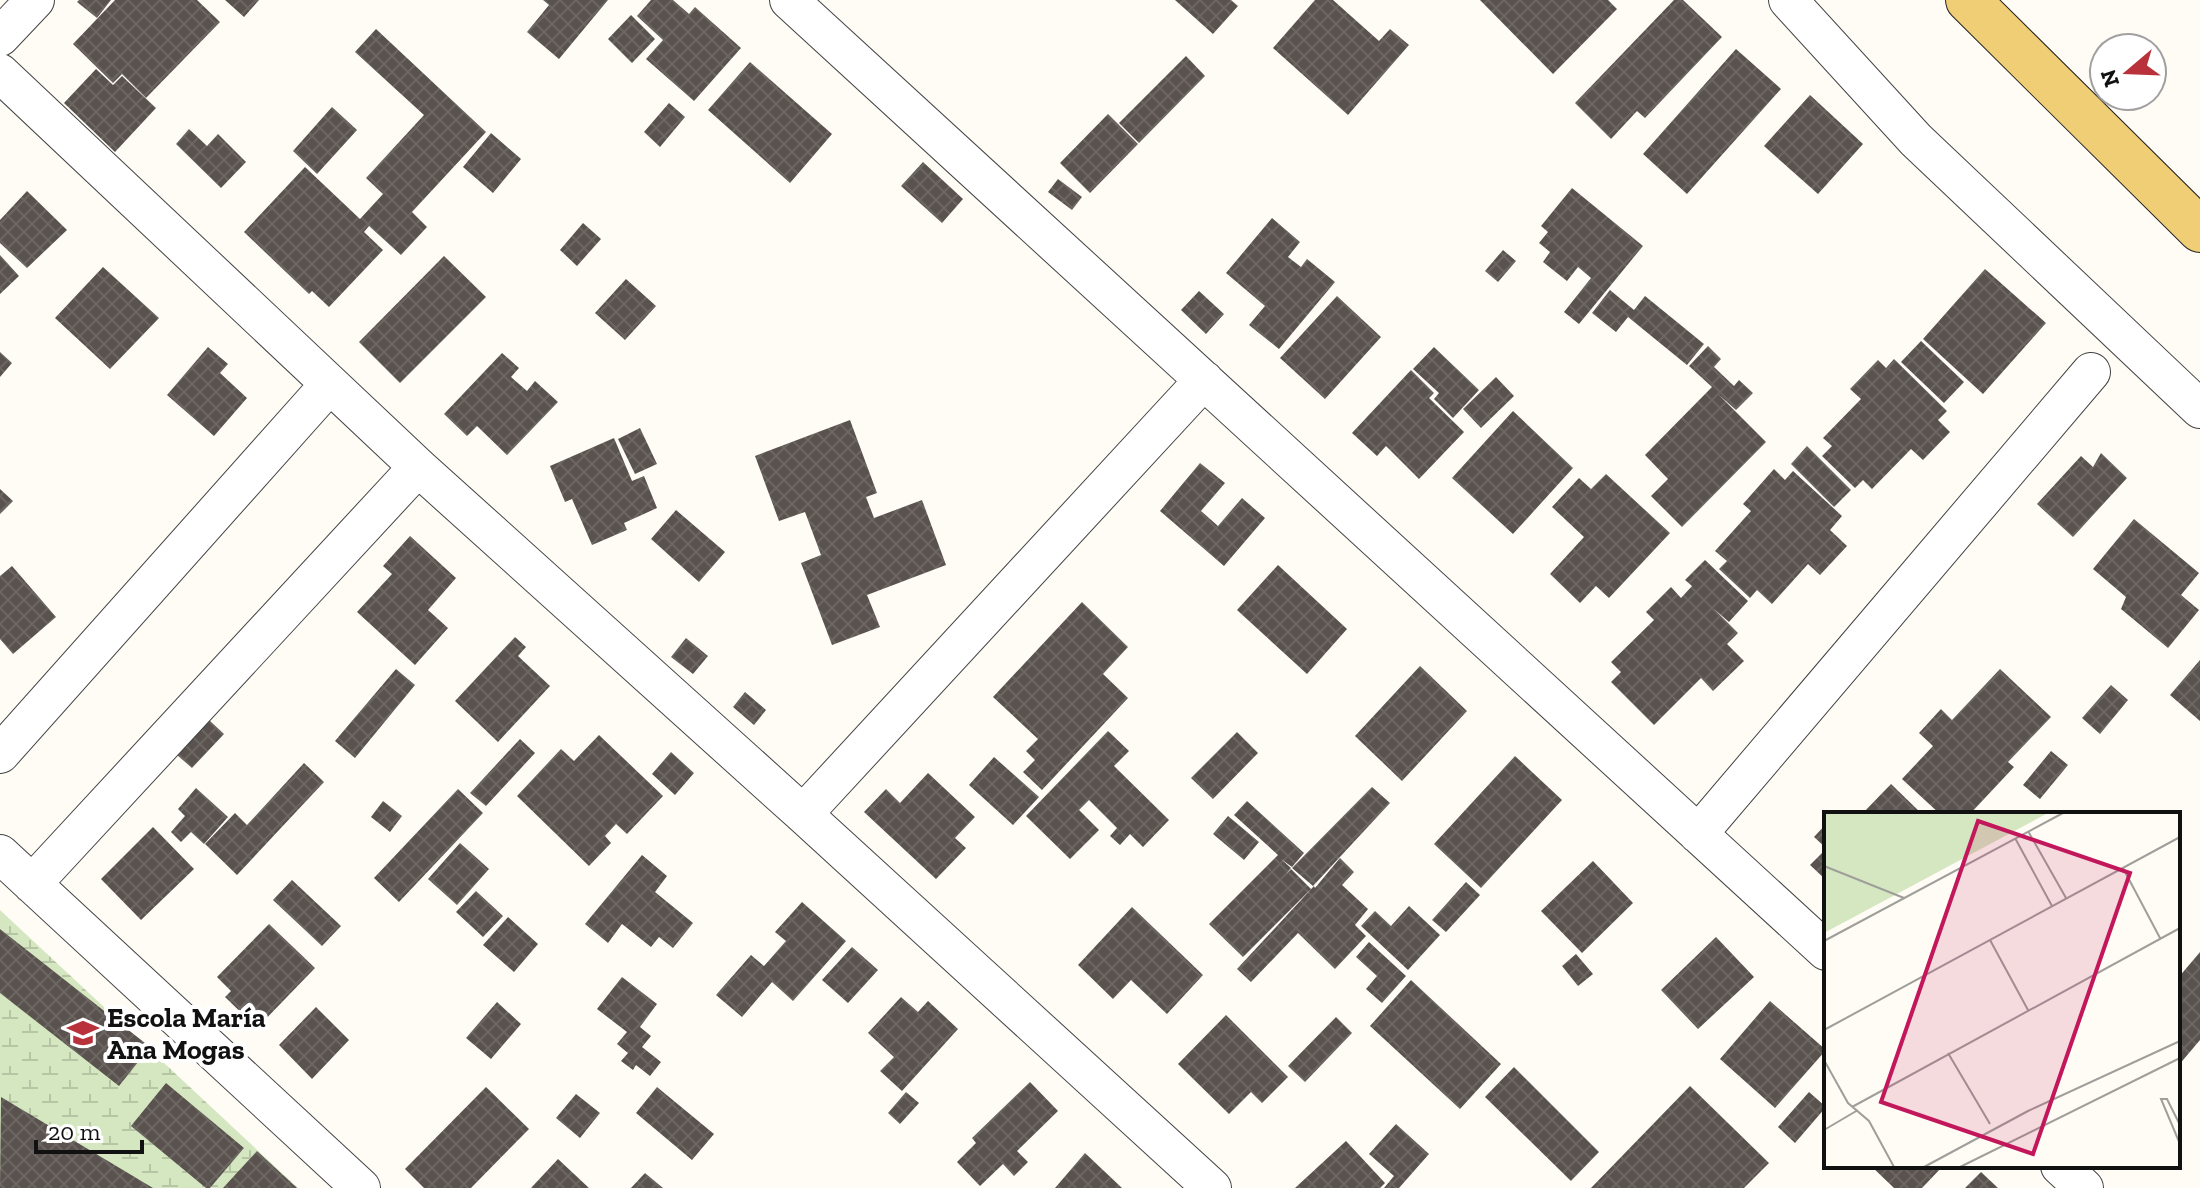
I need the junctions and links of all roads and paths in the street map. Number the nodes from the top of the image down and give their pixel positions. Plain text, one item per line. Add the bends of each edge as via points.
1 (35, 0) edge
2 (789, 0) edge
3 (1788, 0) edge
4 (1968, 0) edge
5 (0, 37) edge
6 (0, 73) edge
7 (2200, 230) edge
8 (2091, 372) dead end
9 (1204, 380) junction
10 (329, 385) junction
11 (2200, 409) edge
12 (418, 467) junction
13 (0, 754) edge
14 (803, 814) junction
15 (1698, 834) junction
16 (0, 854) edge
17 (32, 884) junction
18 (1824, 949) edge
19 (2062, 1168) edge
20 (361, 1188) edge
21 (1212, 1188) edge
22 (2084, 1188) edge

1 - 5 street
2 - 9 street
3 - 11 street via 1916,140
4 - 7 main road
6 - 10 street
8 - 15 street
9 - 14 street
9 - 15 street
10 - 12 street
10 - 13 street
12 - 14 street
12 - 17 street
14 - 21 street
15 - 18 street
16 - 17 street
17 - 20 street
19 - 22 street

